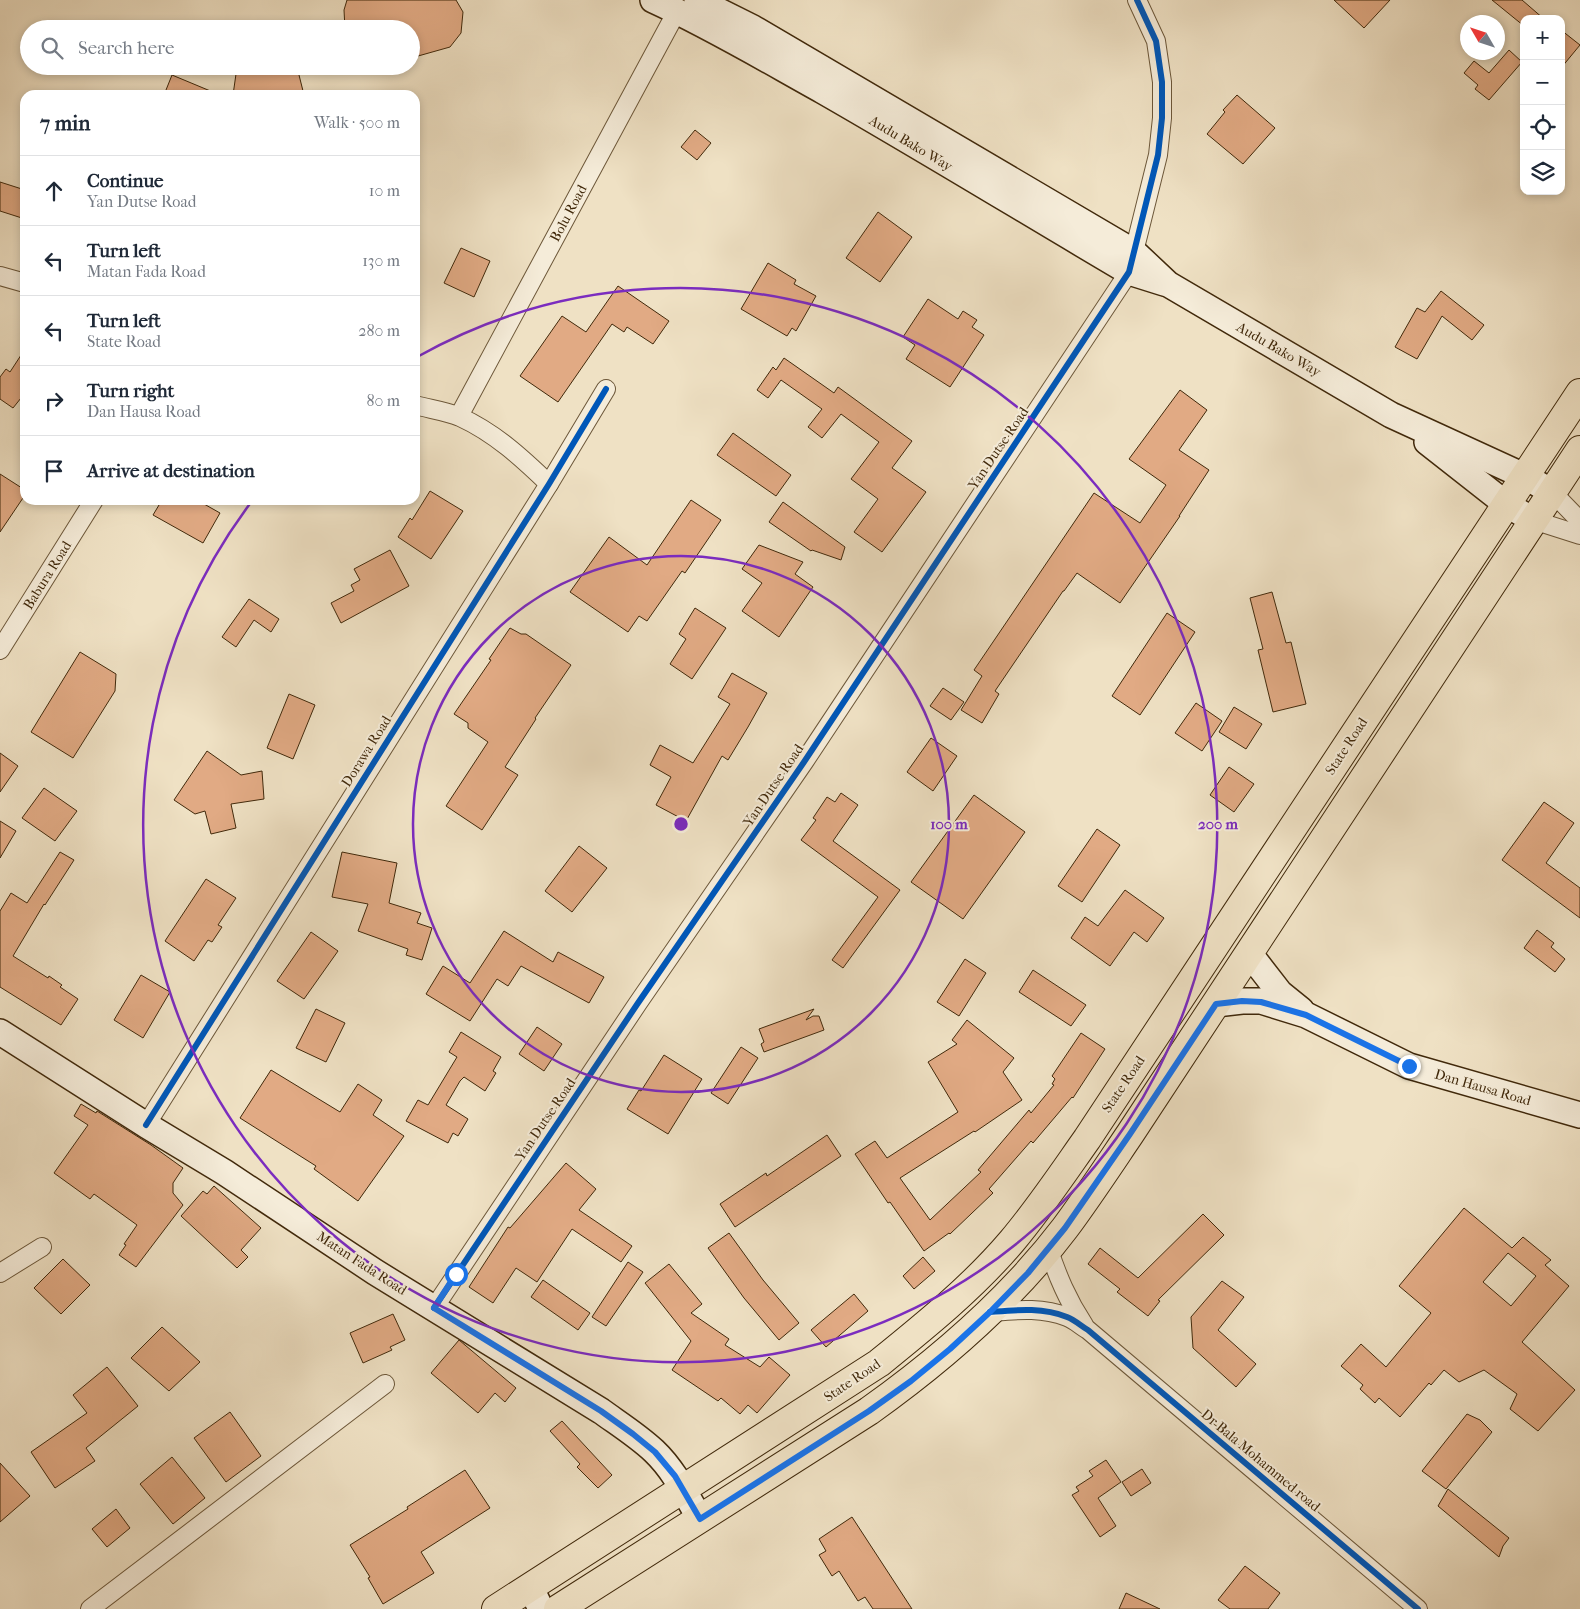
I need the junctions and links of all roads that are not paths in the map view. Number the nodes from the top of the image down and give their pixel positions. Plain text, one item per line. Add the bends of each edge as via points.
1 (653, 0) edge
2 (1137, 0) edge
3 (687, 5) edge
4 (1132, 262) junction
5 (0, 276) edge
6 (20, 282) edge
7 (606, 390) dead end
8 (1580, 393) edge
9 (420, 406) edge
10 (1391, 415) junction
11 (459, 416) junction
12 (1580, 450) edge
13 (1526, 476) junction
14 (549, 484) junction
15 (1552, 492) junction
16 (1506, 504) junction
17 (91, 505) edge
18 (1533, 520) junction
19 (1580, 521) edge
20 (1580, 535) edge
21 (0, 650) edge
22 (1249, 953) junction
23 (1216, 1004) junction
24 (1306, 1015) junction
25 (0, 1032) edge
26 (1577, 1112) edge
27 (146, 1125) junction
28 (42, 1247) dead end
29 (1048, 1248) junction
30 (0, 1273) edge
31 (434, 1308) junction
32 (990, 1312) junction
33 (1088, 1330) junction
34 (386, 1384) dead end
35 (682, 1488) junction
36 (700, 1519) junction
37 (565, 1565) junction
38 (536, 1598) edge
39 (583, 1602) edge
40 (90, 1609) edge
41 (496, 1609) edge
42 (558, 1609) edge
43 (1418, 1609) edge

1 - 3 street, Audu Bako Way
2 - 4 street, Yan Dutse Road via 1156,41 1162,82 1162,118 1158,155
3 - 4 street, Audu Bako Way via 744,46
3 - 11 street, Bolu Road
4 - 10 street, Audu Bako Way
4 - 31 street, Yan Dutse Road via 804,762
5 - 6 street
7 - 14 street, Dorawa Road
8 - 13 main road, State Road
9 - 11 street
10 - 13 street, Audu Bako Way
10 - 16 street, Audu Bako Way
11 - 14 street via 518,454
12 - 15 main road
13 - 15 street, Audu Bako Way
13 - 16 main road, State Road
14 - 27 street, Dorawa Road
15 - 18 main road
15 - 19 street
16 - 18 street, Audu Bako Way
16 - 35 main road, State Road via 1087,1139 1012,1241 972,1283 879,1363
17 - 21 street, Babura Road
18 - 20 street
18 - 22 main road
22 - 23 main road
22 - 24 street, Dan Hausa Road via 1280,993
23 - 24 street, Dan Hausa Road via 1261,1002
23 - 29 main road via 1095,1186
24 - 26 street, Dan Hausa Road via 1409,1066
25 - 27 street, Matan Fada Road
27 - 31 street, Matan Fada Road
28 - 30 street
29 - 32 main road
29 - 33 street via 1062,1288
31 - 35 street, Matan Fada Road via 633,1434 655,1452
32 - 33 street via 1030,1309 1051,1312
32 - 36 main road via 950,1349 869,1411
33 - 43 street, Dr Bala Mohammed road
34 - 40 street
35 - 36 street, Matan Fada Road
35 - 37 main road, State Road
36 - 39 main road
37 - 38 main road, State Road
37 - 39 street
38 - 41 main road, State Road
39 - 42 main road

